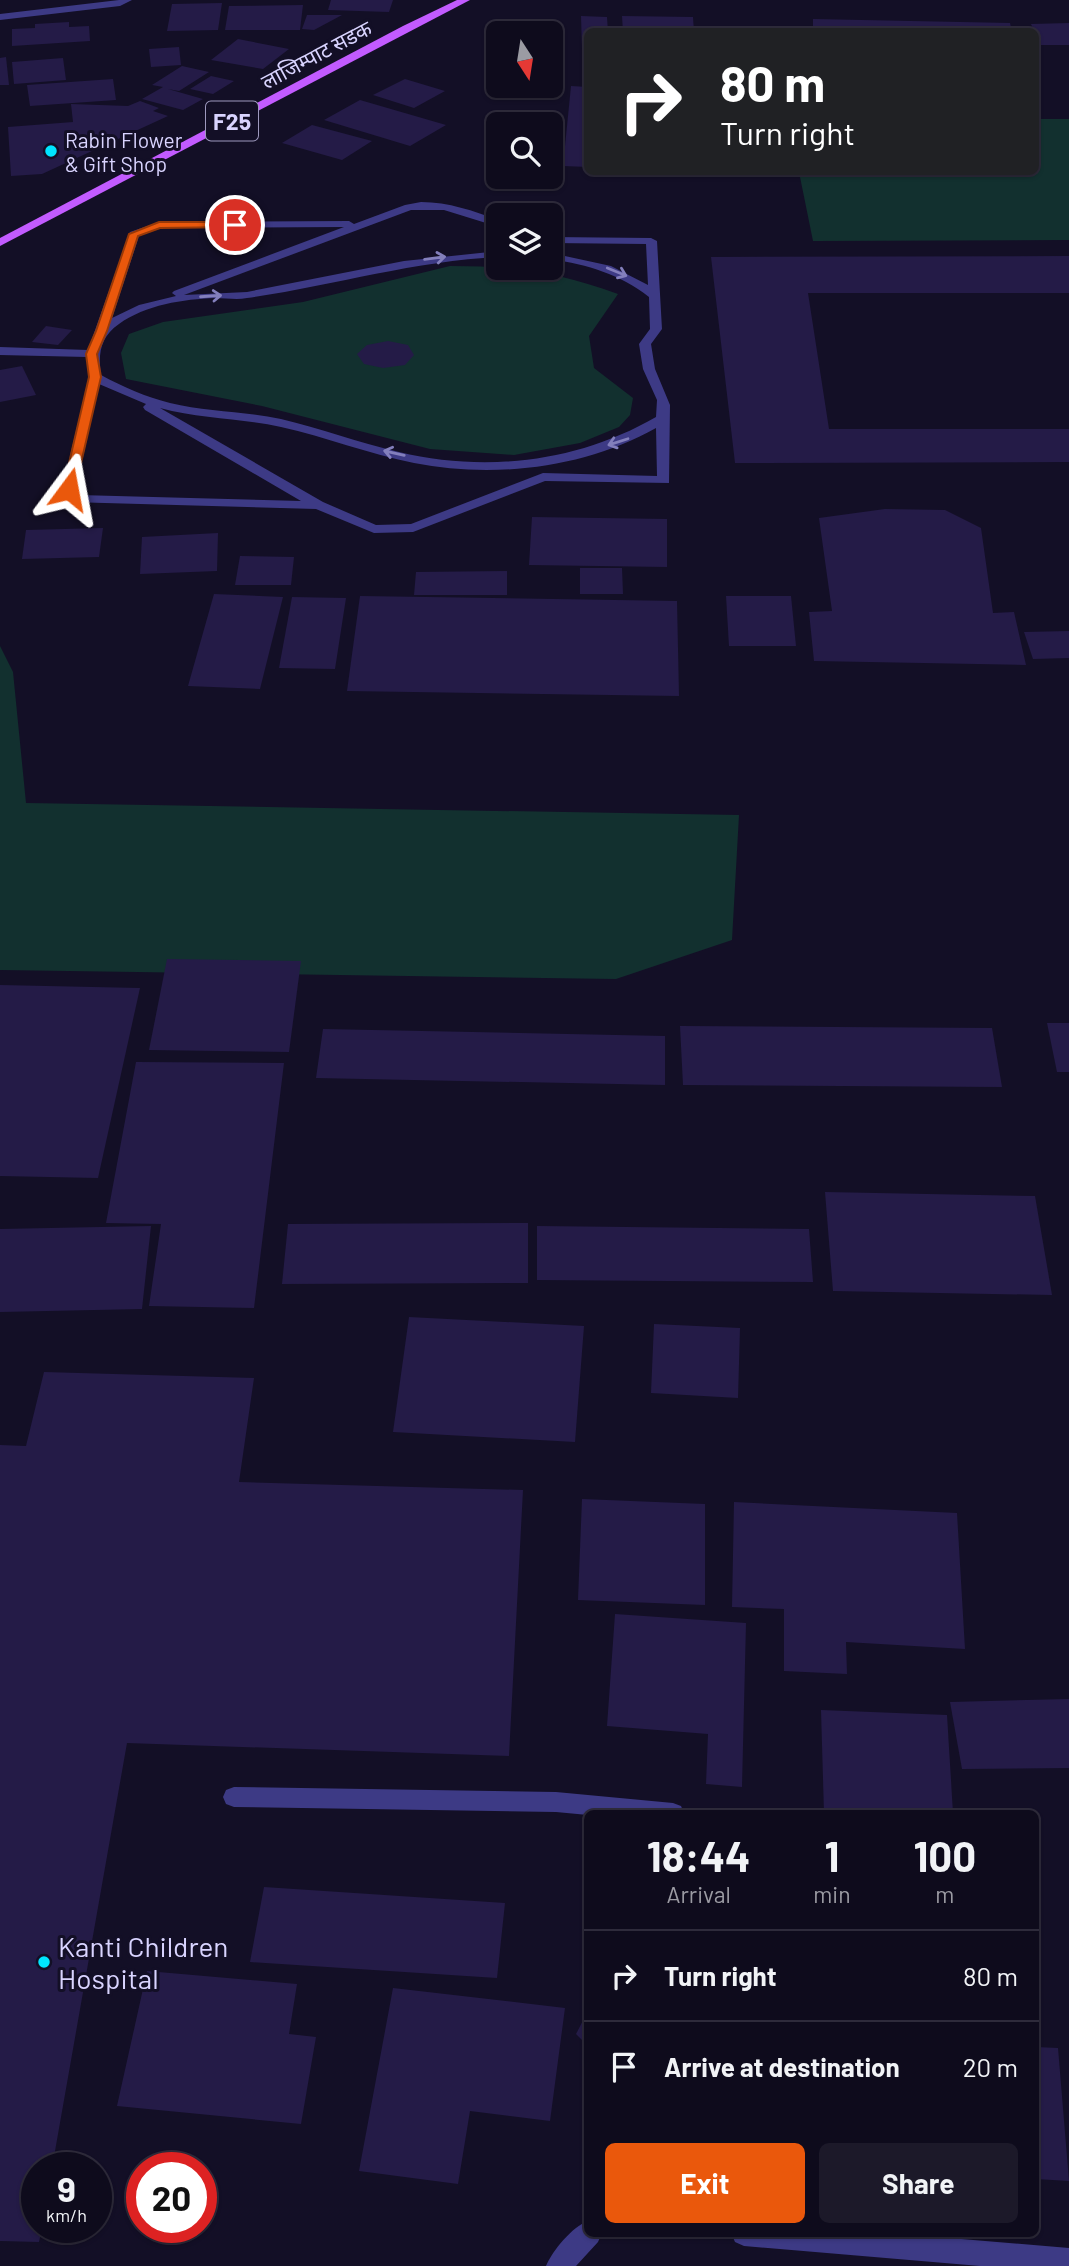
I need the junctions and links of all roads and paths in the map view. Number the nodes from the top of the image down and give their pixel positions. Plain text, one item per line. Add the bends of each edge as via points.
1 (127, 0) edge
2 (465, 0) edge
3 (0, 17) edge
4 (486, 220) edge
5 (362, 223) junction
6 (563, 240) edge
7 (0, 243) edge
8 (486, 255) edge
9 (563, 258) edge
10 (655, 296) junction
11 (145, 306) junction
12 (102, 331) junction
13 (0, 351) edge
14 (91, 354) junction
15 (95, 377) junction
16 (125, 393) junction
17 (662, 419) junction
18 (318, 505) junction
19 (234, 1797) dead end
20 (641, 1810) edge
21 (585, 2237) edge
22 (790, 2237) edge
23 (1069, 2261) edge
24 (559, 2266) edge

1 - 3 street
2 - 7 main road, लाजिम्पाट सडक / F25
4 - 5 street via 427,204
5 - 11 street
5 - 12 street via 159,225 134,234
6 - 10 street via 651,241
11 -> 8 street via 212,295 243,296 428,258
9 -> 10 street via 596,263 636,279
10 - 17 street via 656,329 645,344 649,370 663,394
11 - 12 street
12 - 14 street
13 - 14 street
14 - 15 street
15 - 16 street
15 - 18 street via 69,489 74,499
17 -> 16 street via 636,436 565,458 436,463 279,422 170,407
16 - 18 street
17 - 18 street via 664,480 543,477 413,528 374,529
19 - 20 street via 556,1802
21 - 24 street
22 - 23 street

